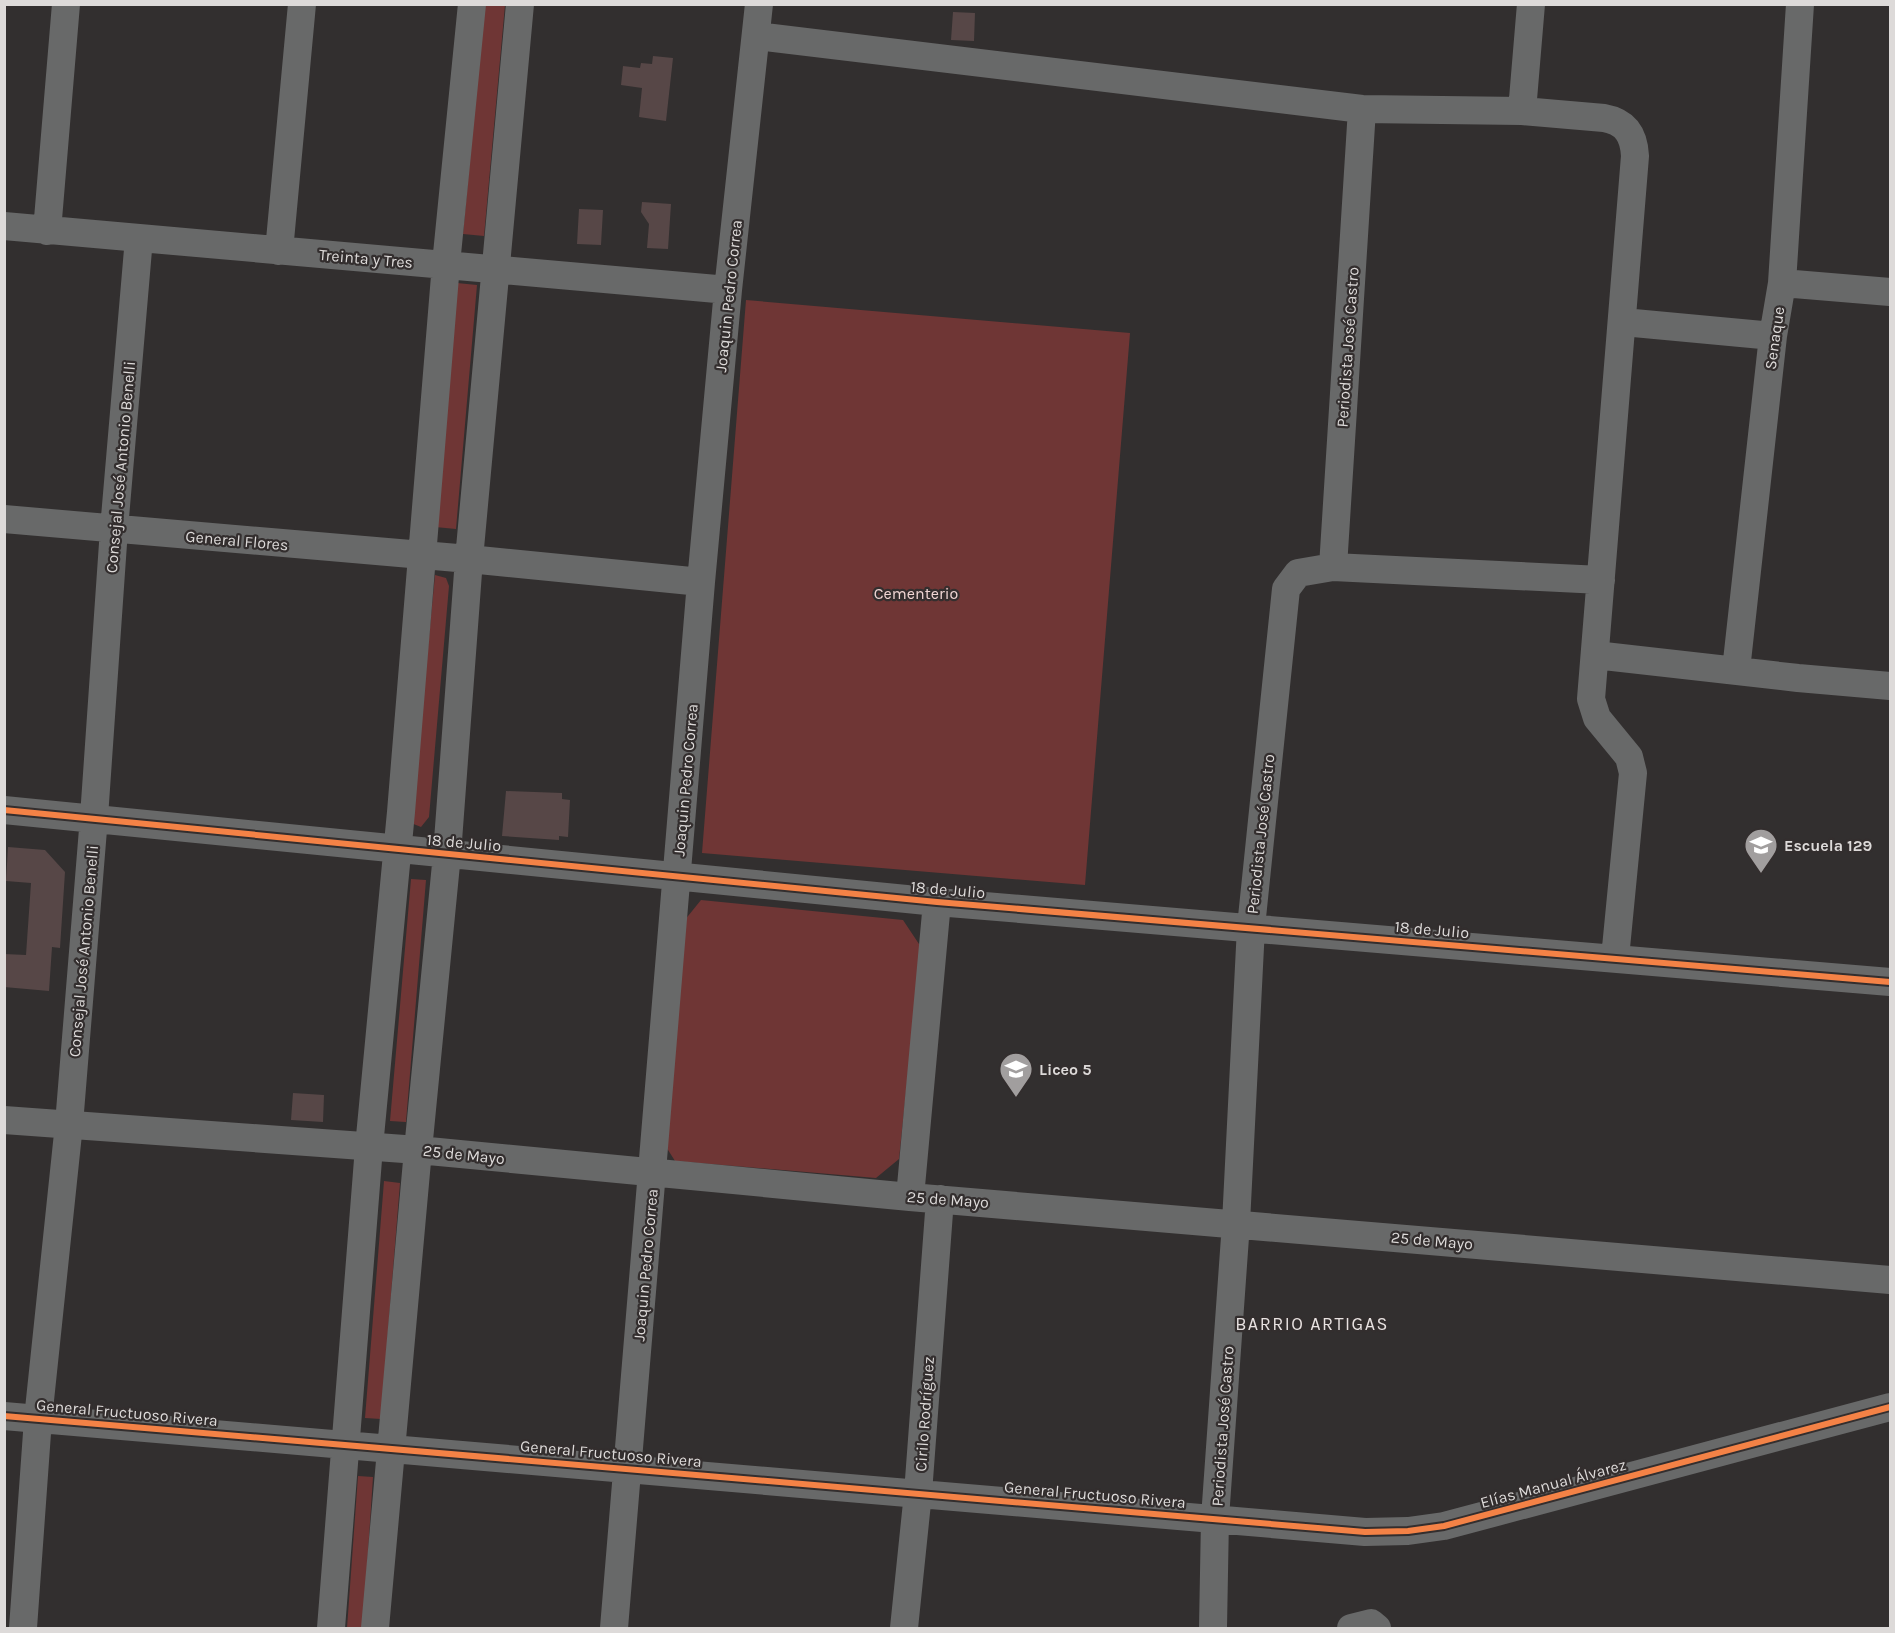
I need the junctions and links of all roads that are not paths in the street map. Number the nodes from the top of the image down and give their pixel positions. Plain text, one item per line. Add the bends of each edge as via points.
1 (66, 4) edge
2 (297, 4) edge
3 (472, 4) edge
4 (520, 4) edge
5 (759, 4) edge
6 (1531, 4) edge
7 (1800, 4) edge
8 (302, 5) edge
9 (757, 36) junction
10 (1362, 109) junction
11 (1522, 111) junction
12 (4, 226) edge
13 (47, 231) junction
14 (139, 238) junction
15 (279, 251) junction
16 (446, 264) junction
17 (495, 269) junction
18 (1782, 283) junction
19 (728, 290) junction
20 (1890, 292) edge
21 (1623, 322) junction
22 (1773, 336) junction
23 (4, 519) edge
24 (114, 529) junction
25 (423, 555) junction
26 (469, 559) junction
27 (1333, 567) junction
28 (1600, 580) junction
29 (701, 582) junction
30 (1595, 655) junction
31 (1736, 670) junction
32 (1890, 686) edge
33 (4, 810) edge
34 (94, 817) junction
35 (396, 850) junction
36 (447, 854) junction
37 (677, 877) junction
38 (937, 902) junction
39 (1251, 927) junction
40 (1616, 958) junction
41 (1890, 982) edge
42 (4, 1120) edge
43 (69, 1124) junction
44 (369, 1147) junction
45 (418, 1150) junction
46 (652, 1173) junction
47 (910, 1197) junction
48 (940, 1199) junction
49 (1236, 1223) junction
50 (1890, 1280) edge
51 (1890, 1407) edge
52 (4, 1416) edge
53 (38, 1419) junction
54 (346, 1444) junction
55 (392, 1448) junction
56 (629, 1468) junction
57 (918, 1493) junction
58 (1215, 1518) junction
59 (23, 1629) edge
60 (330, 1629) edge
61 (375, 1629) edge
62 (614, 1629) edge
63 (904, 1629) edge
64 (1213, 1629) edge
65 (1351, 1629) edge
66 (1377, 1629) edge

1 - 13 street
2 - 8 street
3 - 16 street
4 - 17 street
5 - 9 street, Joaquin Pedro Correa
6 - 11 street
7 - 18 street, Senaque
8 - 15 street
9 - 10 street
9 - 19 street, Joaquin Pedro Correa
10 - 11 street
10 - 27 street, Periodista José Castro
11 - 21 street via 1616,120 1634,140
12 - 13 street, Treinta y Tres
13 - 14 street, Treinta y Tres
14 - 15 street, Treinta y Tres
14 - 24 street, Consejal José Antonio Benelli
15 - 16 street, Treinta y Tres
16 - 17 street, Treinta y Tres
16 - 25 street
17 - 19 street, Treinta y Tres
17 - 26 street
18 - 20 street
18 - 22 street, Senaque
19 - 29 street, Joaquin Pedro Correa
21 - 22 street
21 - 28 street
22 - 31 street, Senaque
23 - 24 street, General Flores
24 - 25 street, General Flores
24 - 34 street, Consejal José Antonio Benelli
25 - 26 street, General Flores
25 - 35 street
26 - 29 street, General Flores
26 - 36 street
27 - 28 street
27 - 39 street, Periodista José Castro via 1298,573 1286,589
28 - 30 street
29 - 37 street, Joaquin Pedro Correa
30 - 31 street
30 - 40 street via 1591,699 1597,718 1629,757 1633,773
31 - 32 street
33 - 34 street, 18 de Julio
34 - 35 street, 18 de Julio
34 - 43 street, Consejal José Antonio Benelli
35 - 36 street, 18 de Julio
35 - 44 street
36 - 37 street, 18 de Julio
36 - 45 street
37 - 38 street, 18 de Julio
37 - 46 street, Joaquin Pedro Correa
38 - 39 street, 18 de Julio
38 - 47 street
39 - 40 street, 18 de Julio
39 - 49 street, Periodista José Castro
40 - 41 street, 18 de Julio
42 - 43 street, 25 de Mayo
43 - 44 street, 25 de Mayo
43 - 53 street, Consejal José Antonio Benelli
44 - 45 street, 25 de Mayo
44 - 54 street
45 - 46 street, 25 de Mayo
45 - 55 street
46 - 47 street, 25 de Mayo
46 - 56 street, Joaquin Pedro Correa
47 - 48 street, 25 de Mayo
48 - 49 street, 25 de Mayo
48 - 57 street, Cirilo Rodríguez
49 - 50 street, 25 de Mayo
49 - 58 street, Periodista José Castro
51 - 58 street, Elías Manual Álvarez via 1444,1526 1365,1532
52 - 53 street, General Fructuoso Rivera
53 - 54 street, General Fructuoso Rivera
53 - 59 street, Consejal José Antonio Benelli
54 - 55 street, General Fructuoso Rivera
54 - 60 street
55 - 56 street, General Fructuoso Rivera
55 - 61 street
56 - 57 street, General Fructuoso Rivera
56 - 62 street, Joaquin Pedro Correa
57 - 58 street, General Fructuoso Rivera
57 - 63 street, Cirilo Rodríguez
58 - 64 street, Periodista José Castro
65 - 66 street via 1371,1623

